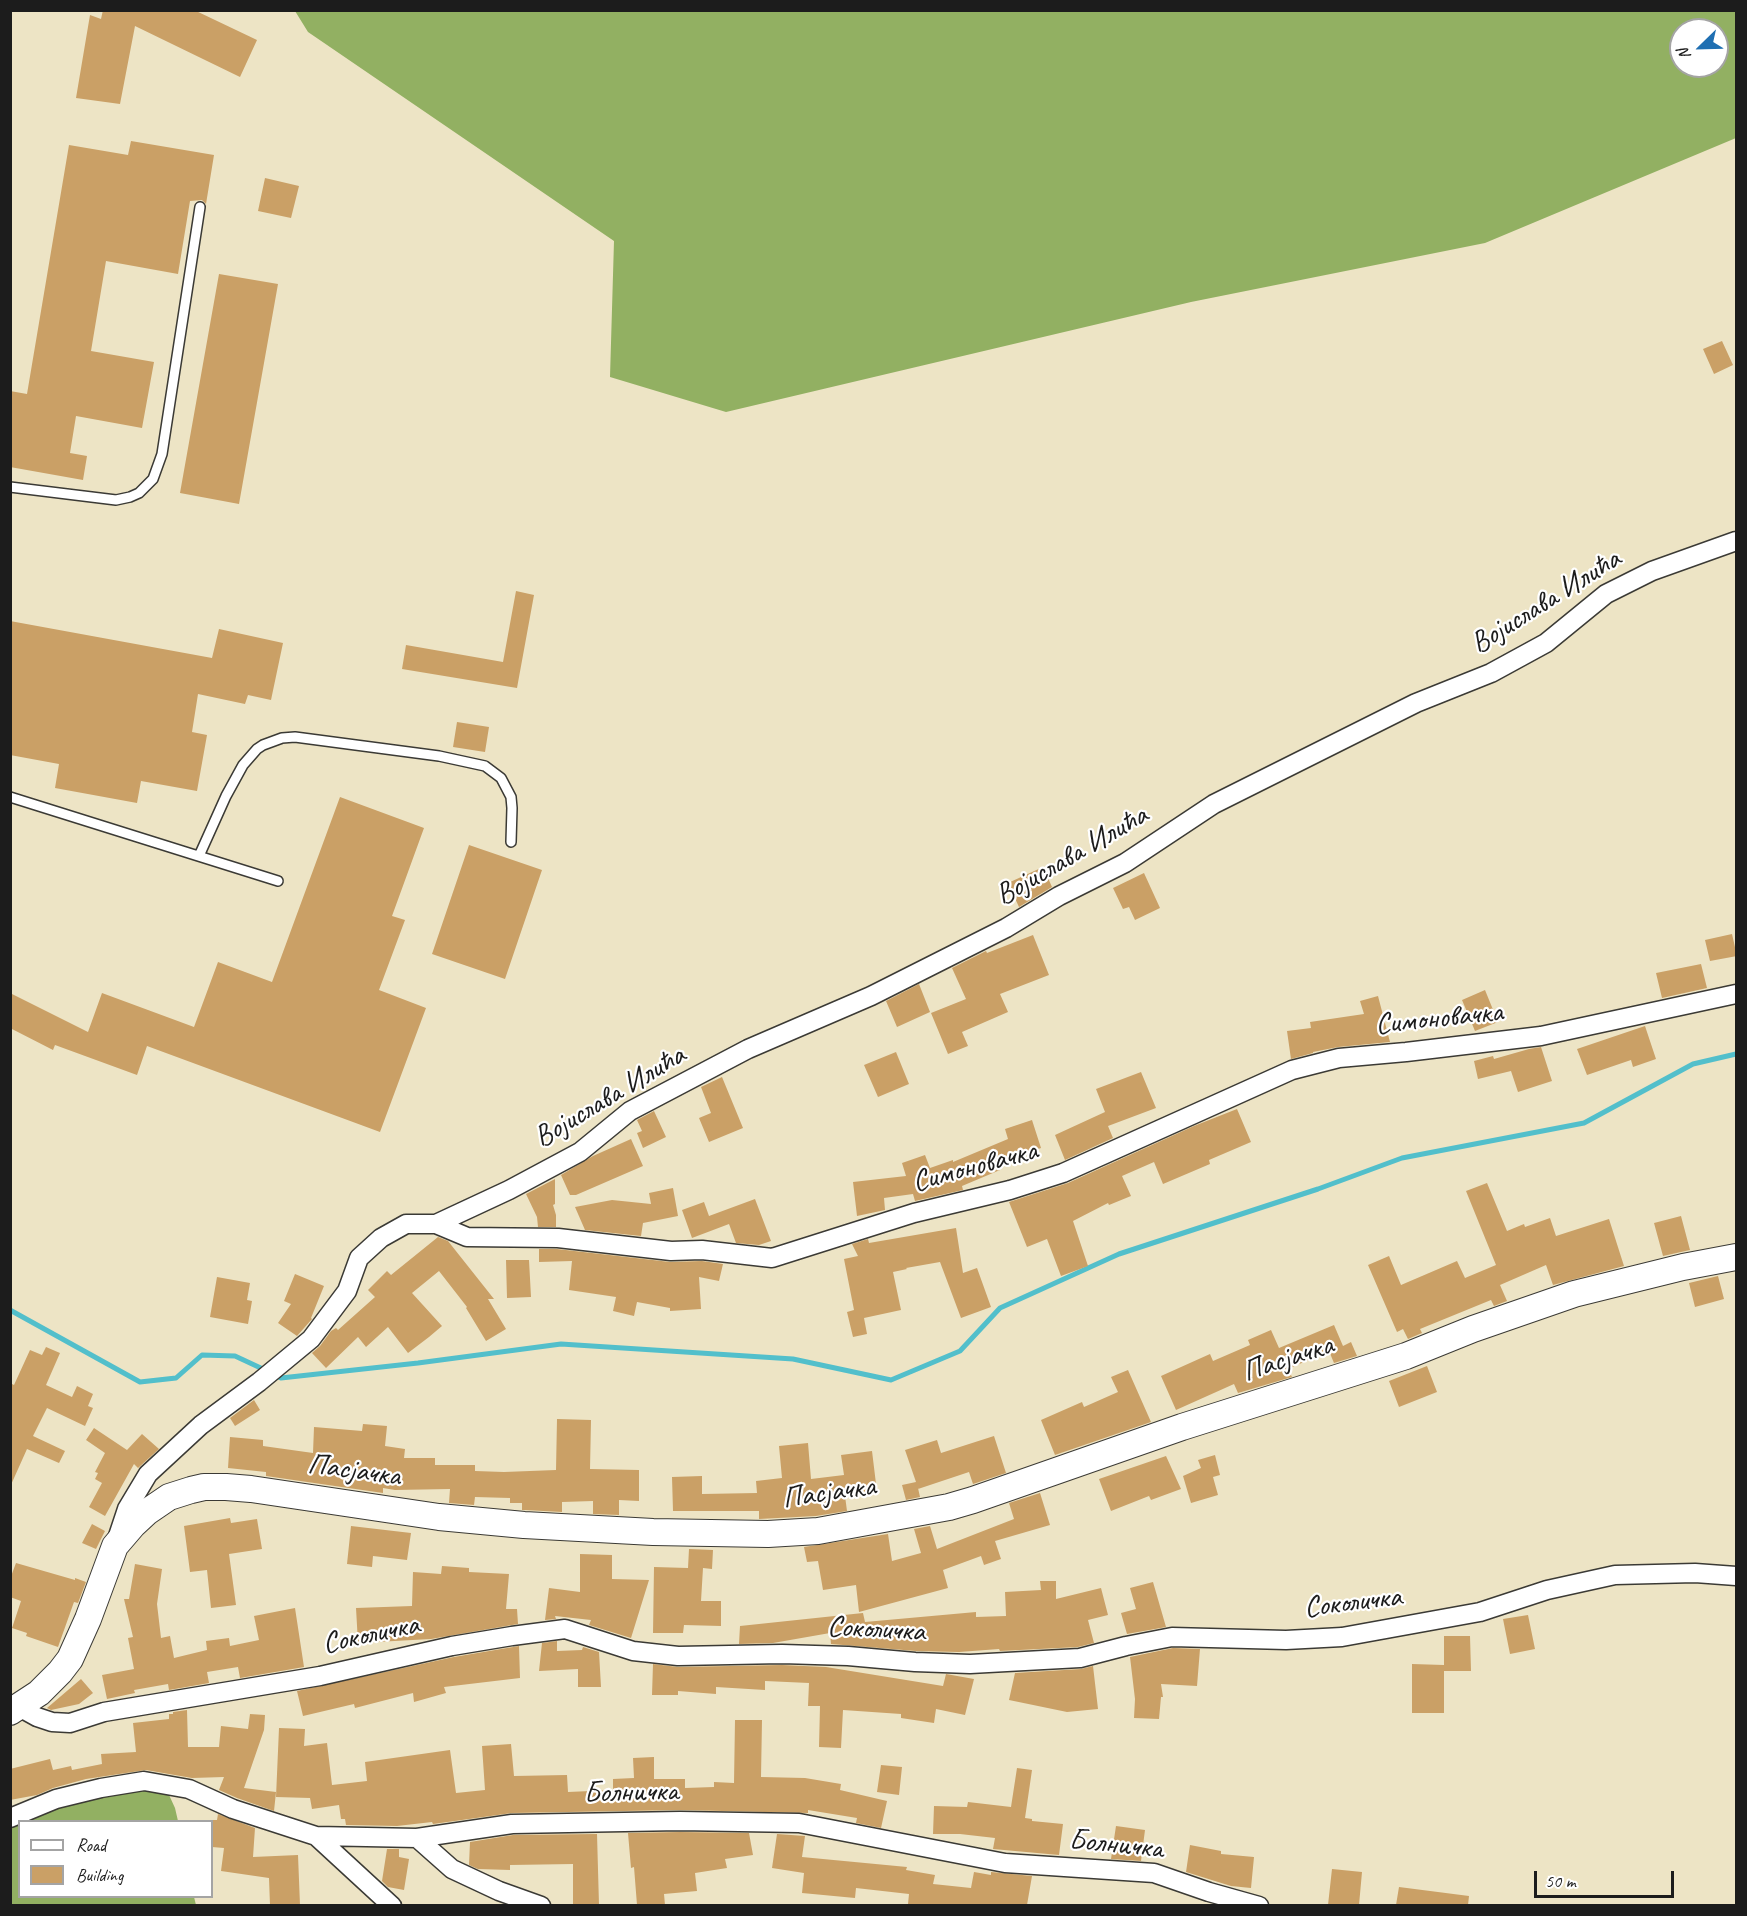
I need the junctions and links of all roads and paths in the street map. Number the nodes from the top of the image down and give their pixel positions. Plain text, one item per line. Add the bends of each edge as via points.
1 (200, 207) dead end
2 (10, 487) edge
3 (1737, 540) edge
4 (10, 796) edge
5 (511, 842) dead end
6 (199, 856) junction
7 (278, 880) dead end
8 (1737, 994) edge
9 (436, 1224) junction
10 (1737, 1257) edge
11 (115, 1546) junction
12 (1737, 1576) edge
13 (15, 1710) edge
14 (10, 1818) edge
15 (316, 1836) junction
16 (417, 1838) junction
17 (390, 1904) edge
18 (541, 1905) edge
19 (1259, 1905) edge

1 - 2 lane via 162,454 153,479 139,493 116,500
3 - 9 street, Војислава Илића via 1652,571 1606,594 1546,643 1491,674 1416,703 1214,804 1125,863 1006,928 871,996 748,1049 630,1111 580,1152
4 - 6 lane
5 - 6 lane via 511,797 501,778 485,766 294,737 264,745 243,765
6 - 7 lane
8 - 9 street, Симоновачка via 1541,1036 1339,1058 1292,1070 1063,1173 914,1213 772,1258 558,1238 466,1237
9 - 11 street, Симоновачка via 406,1224 381,1238 359,1258 347,1292 311,1339 201,1425 148,1474 127,1509
10 - 11 main road, Пасјачка via 1574,1294 1406,1356 1182,1427 974,1500 818,1531 654,1532 524,1525 439,1517 251,1489 204,1487 180,1492 158,1504 133,1524
11 - 13 main road, Пасјачка via 70,1659 49,1683
12 - 13 street, Соколичка via 1615,1575 1547,1590 1480,1612 1342,1637 1172,1637 1080,1658 970,1664 782,1654 678,1656 633,1651 565,1629 104,1712 70,1723 52,1722
14 - 15 street, Болничка via 56,1799 144,1781 189,1789 233,1809
15 - 16 street, Болничка
15 - 17 street
16 - 18 street via 452,1869
16 - 19 street, Болничка via 512,1824 799,1823 1005,1863 1154,1873

